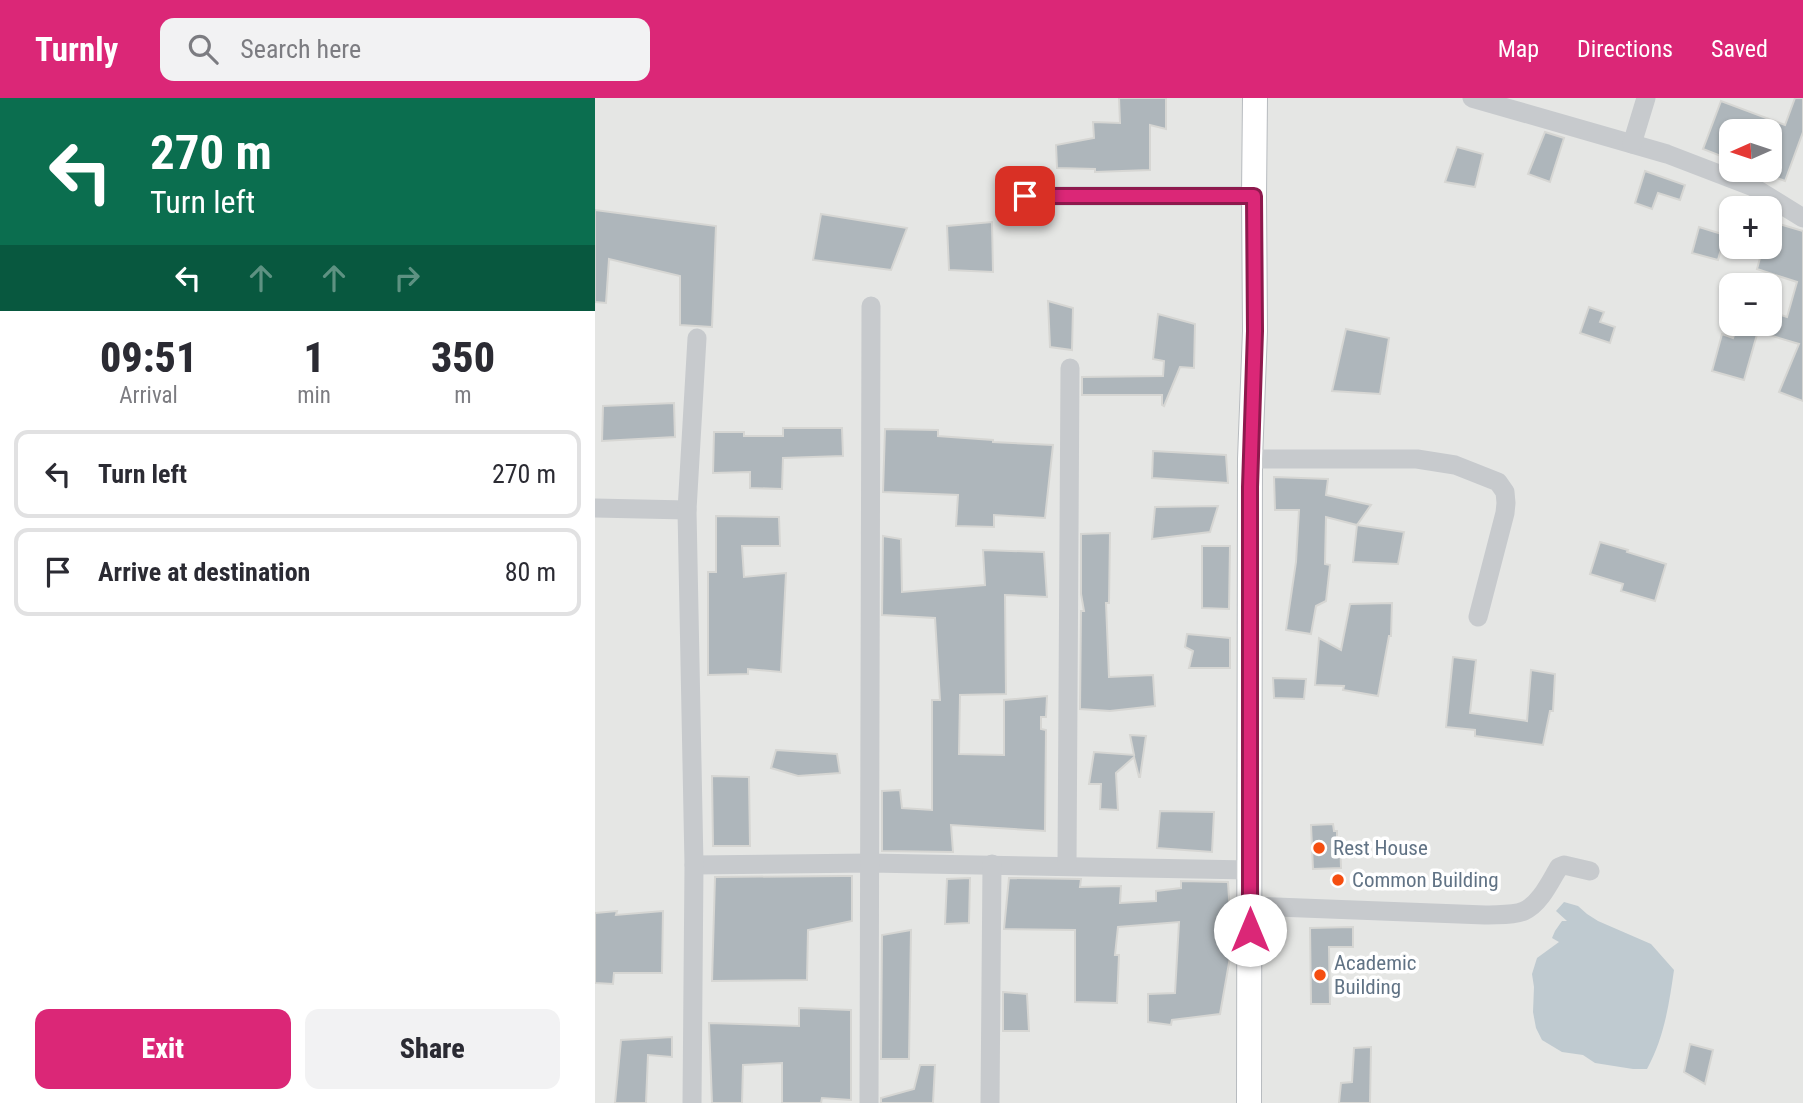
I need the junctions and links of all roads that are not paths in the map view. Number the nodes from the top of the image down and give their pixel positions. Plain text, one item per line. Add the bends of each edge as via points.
1 (1255, 98) edge
2 (1472, 98) edge
3 (1646, 98) edge
4 (1632, 144) junction
5 (1025, 196) dead end
6 (1254, 196) junction
7 (1803, 218) edge
8 (871, 306) dead end
9 (697, 338) dead end
10 (1070, 368) dead end
11 (1250, 459) junction
12 (595, 508) edge
13 (687, 510) junction
14 (1478, 617) dead end
15 (870, 863) junction
16 (992, 864) junction
17 (694, 865) junction
18 (1066, 865) junction
19 (1249, 870) junction
20 (1590, 871) dead end
21 (1250, 906) junction
22 (692, 1103) edge
23 (869, 1103) edge
24 (990, 1103) edge
25 (1249, 1103) edge

1 - 6 main road
2 - 4 street
3 - 4 street
4 - 7 street via 1753,187
5 - 6 street
6 - 11 main road
8 - 15 street
9 - 13 street
10 - 18 street
11 - 14 street via 1416,459 1455,465 1498,482 1505,492 1505,513
11 - 19 main road
12 - 13 street
13 - 17 street
15 - 16 street
15 - 17 street
15 - 23 street
16 - 18 street
16 - 24 street
17 - 22 street
18 - 19 street
19 - 21 main road
20 - 21 street via 1559,867 1539,899 1524,911 1505,914
21 - 25 main road

